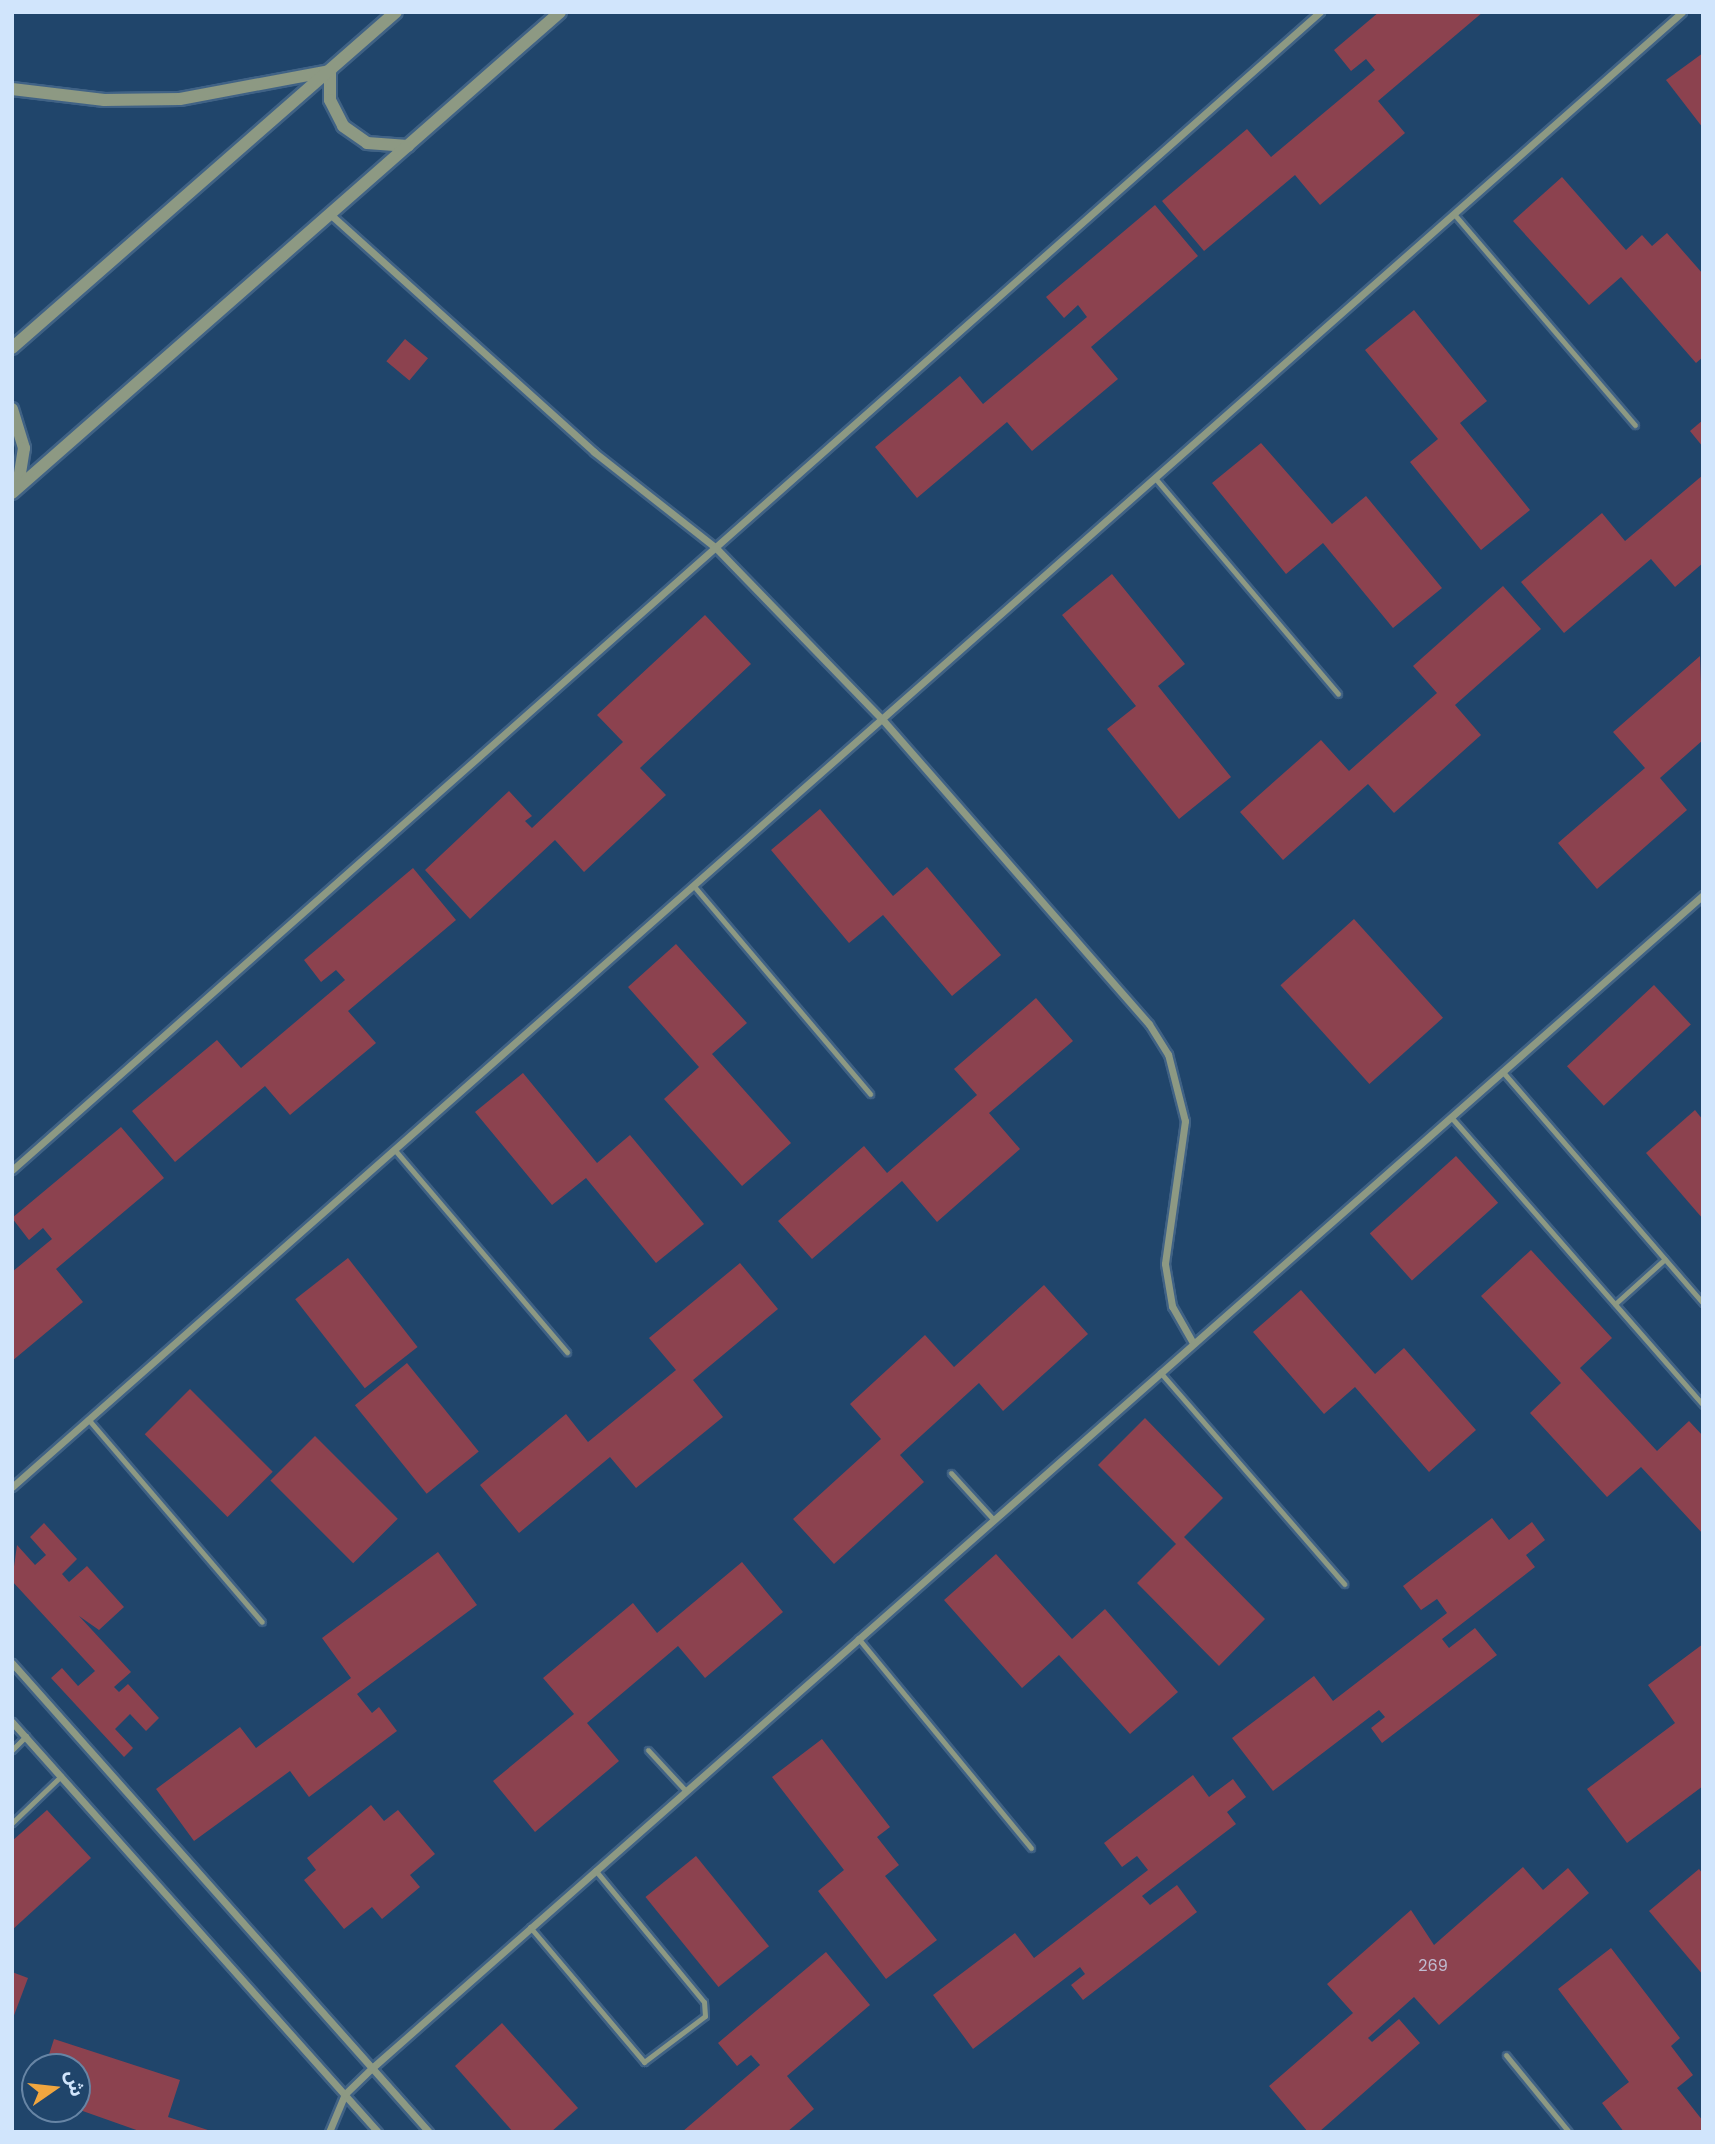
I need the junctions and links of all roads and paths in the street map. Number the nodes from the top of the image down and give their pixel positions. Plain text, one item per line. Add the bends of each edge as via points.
1 (396, 12) edge
2 (560, 12) edge
3 (1320, 12) edge
4 (1682, 12) edge
5 (330, 71) junction
6 (12, 89) edge
7 (410, 146) junction
8 (1454, 214) junction
9 (331, 215) junction
10 (12, 348) edge
11 (12, 409) edge
12 (1635, 425) dead end
13 (1155, 478) junction
14 (15, 490) edge
15 (716, 548) junction
16 (1338, 694) dead end
17 (882, 719) junction
18 (693, 885) junction
19 (1703, 895) edge
20 (1502, 1071) junction
21 (870, 1094) dead end
22 (1451, 1116) junction
23 (394, 1149) junction
24 (12, 1170) edge
25 (1665, 1259) junction
26 (1703, 1303) edge
27 (1615, 1304) junction
28 (1193, 1343) junction
29 (567, 1352) dead end
30 (1160, 1372) junction
31 (1703, 1405) edge
32 (88, 1419) junction
33 (951, 1472) dead end
34 (12, 1487) edge
35 (993, 1519) junction
36 (1345, 1584) dead end
37 (262, 1622) dead end
38 (858, 1638) junction
39 (12, 1663) edge
40 (12, 1721) edge
41 (26, 1737) junction
42 (12, 1750) edge
43 (648, 1750) dead end
44 (61, 1776) junction
45 (685, 1790) junction
46 (12, 1823) edge
47 (1031, 1848) dead end
48 (595, 1870) junction
49 (530, 1927) junction
50 (1506, 2055) dead end
51 (372, 2067) junction
52 (345, 2094) junction
53 (329, 2132) edge
54 (378, 2132) edge
55 (429, 2132) edge
56 (1569, 2132) edge

1 - 5 street
2 - 7 street
3 - 15 street
4 - 8 street
5 - 6 street via 180,99 104,100
5 - 7 street via 330,100 343,126 367,143
5 - 10 street
7 - 9 street
8 - 12 lane
8 - 13 street
9 - 14 street
9 - 15 street via 594,452
11 - 14 street via 24,449
13 - 16 lane
13 - 17 street
15 - 17 street
15 - 24 street
17 - 18 street
17 - 28 street via 1149,1024 1168,1054 1185,1121 1166,1285
18 - 21 lane
18 - 23 street
19 - 20 street
20 - 22 street
20 - 25 lane
22 - 27 lane
22 - 28 street
23 - 29 lane
23 - 32 street
25 - 26 lane
25 - 27 lane
27 - 31 lane
28 - 30 street
30 - 35 street
30 - 36 lane
32 - 34 street
32 - 37 lane
33 - 35 lane
35 - 38 street
38 - 45 street
38 - 47 lane
39 - 51 street
40 - 41 street
41 - 42 lane
41 - 44 street
43 - 45 lane
44 - 46 lane
44 - 52 street
45 - 48 street
48 - 49 street
48 - 49 lane via 704,2002 705,2016 644,2062
49 - 51 street
50 - 56 lane
51 - 52 street
51 - 55 street
52 - 53 street
52 - 54 street

